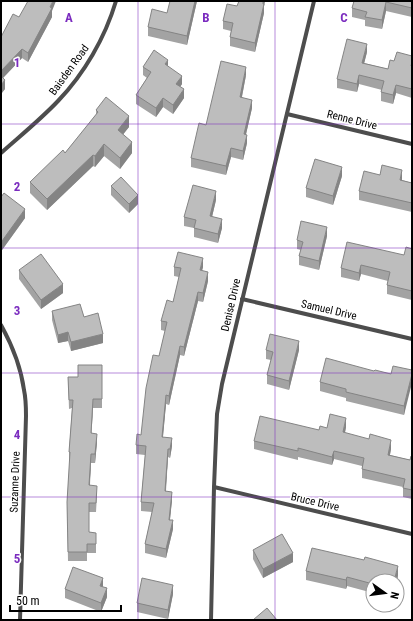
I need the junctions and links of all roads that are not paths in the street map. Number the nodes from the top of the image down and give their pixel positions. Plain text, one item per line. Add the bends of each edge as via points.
1 (116, 1) edge
2 (314, 1) edge
3 (287, 114) junction
4 (412, 144) edge
5 (1, 153) edge
6 (242, 299) junction
7 (1, 325) edge
8 (412, 339) edge
9 (214, 487) junction
10 (412, 534) edge
11 (20, 620) edge
12 (210, 620) edge

1 - 5 street, Baisden Road via 101,40 72,85
2 - 3 street, Denise Drive
3 - 4 street, Renne Drive
3 - 6 street, Denise Drive
6 - 8 street, Samuel Drive
6 - 9 street, Denise Drive via 217,414
7 - 11 street, Suzanne Drive via 18,365 24,390 26,416
9 - 10 street, Bruce Drive
9 - 12 street, Denise Drive

